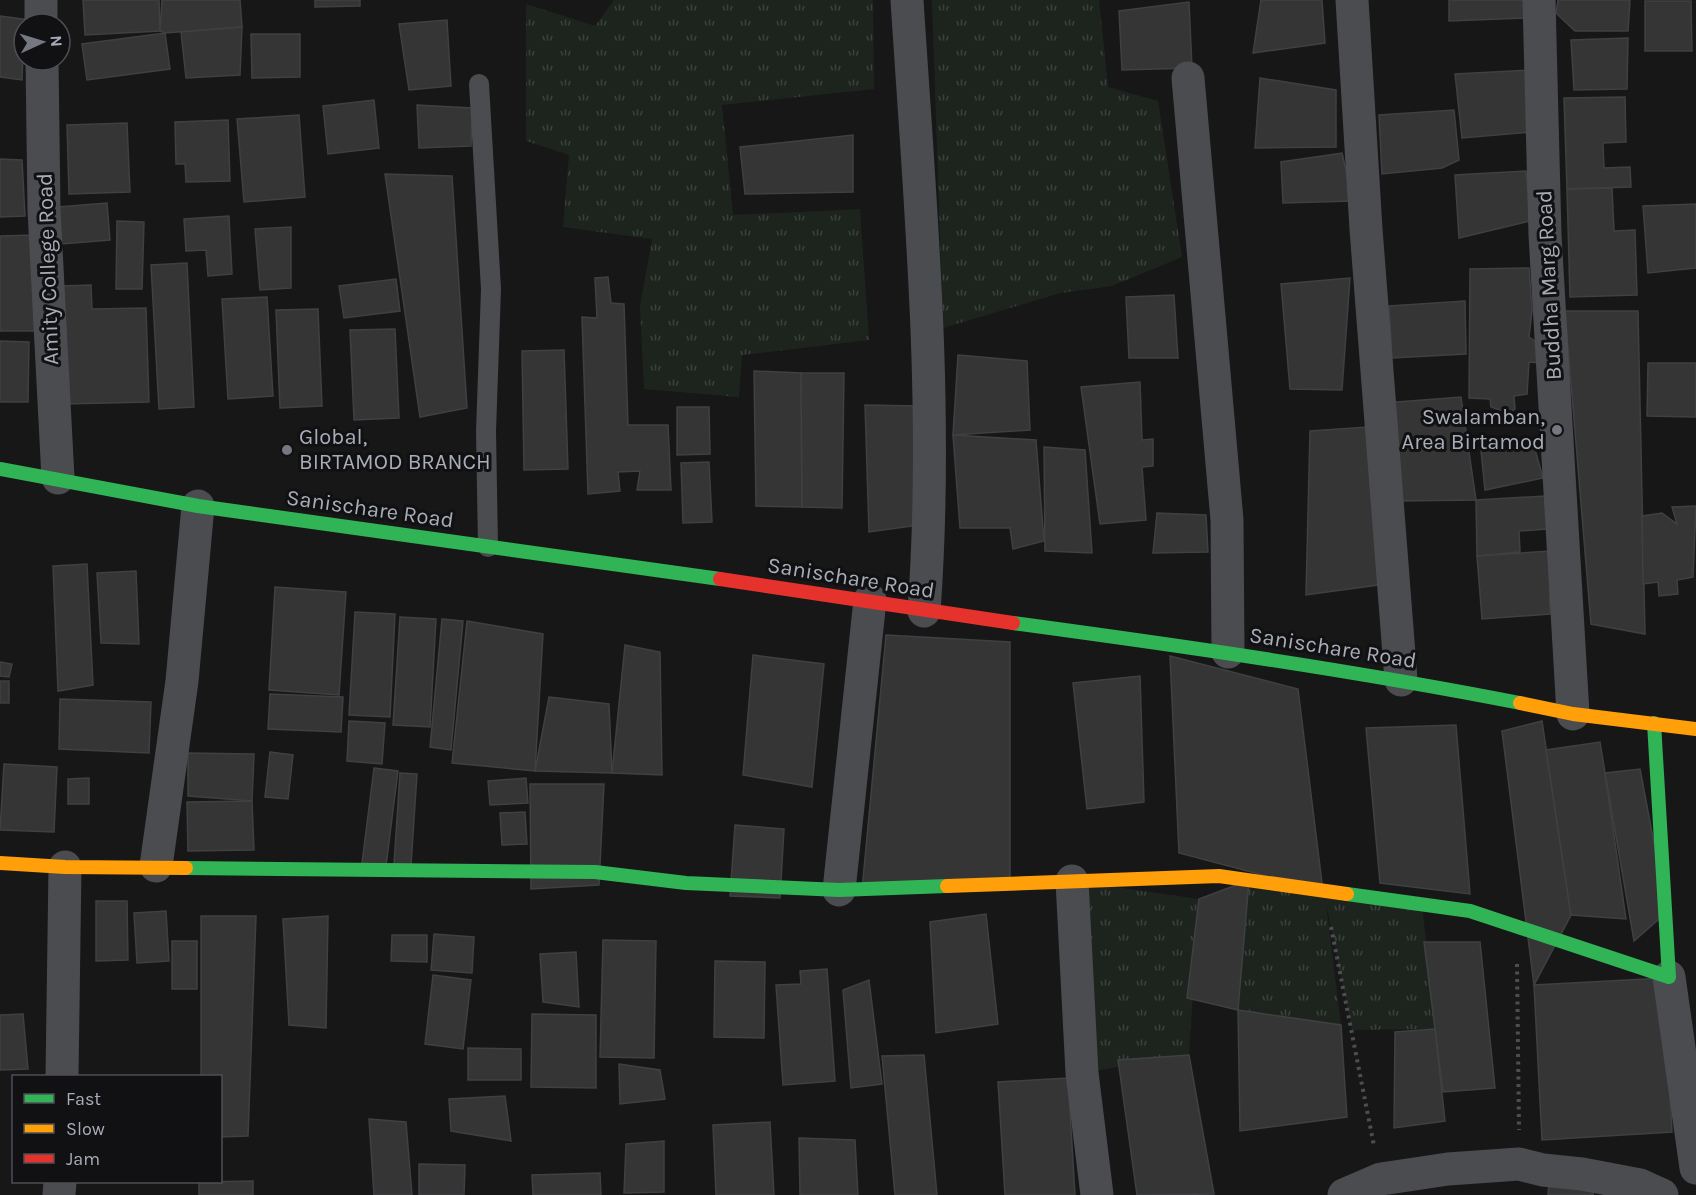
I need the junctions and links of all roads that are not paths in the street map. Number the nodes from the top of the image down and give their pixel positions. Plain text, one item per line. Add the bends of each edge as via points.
1 (907, 0) edge
2 (1352, 0) edge
3 (1539, 0) edge
4 (42, 72) edge
5 (1188, 78) dead end
6 (479, 84) dead end
7 (0, 469) edge
8 (58, 478) junction
9 (198, 506) junction
10 (488, 547) junction
11 (870, 600) junction
12 (924, 611) junction
13 (1228, 651) junction
14 (1401, 680) junction
15 (1573, 714) junction
16 (1654, 723) junction
17 (1696, 729) edge
18 (0, 863) edge
19 (156, 866) junction
20 (65, 867) junction
21 (1072, 881) junction
22 (839, 890) junction
23 (1669, 977) junction
24 (1696, 1000) edge
25 (62, 1075) edge
26 (1696, 1168) edge
27 (1098, 1195) edge
28 (1344, 1195) edge
29 (1662, 1195) edge

1 - 12 street via 928,348 930,523
2 - 14 street
3 - 15 street, Buddha Marg Road via 1545,235
4 - 8 street, Amity College Road
5 - 13 street via 1227,520
6 - 10 lane via 491,289 486,431
7 - 8 street, Sanischare Road
8 - 9 street, Sanischare Road
9 - 10 street, Sanischare Road
9 - 19 street via 182,681
10 - 11 street, Sanischare Road
11 - 12 street, Sanischare Road
11 - 22 street
12 - 13 street, Sanischare Road
13 - 14 street, Sanischare Road
14 - 15 street, Sanischare Road
15 - 16 street, Sanischare Road
16 - 17 street, Sanischare Road
16 - 23 street
18 - 20 street
19 - 20 street
19 - 22 street via 596,872 686,883
20 - 25 street
21 - 22 street
21 - 23 street via 1219,876 1470,911
21 - 27 street via 1082,1073
23 - 24 street via 1685,999
23 - 26 street
28 - 29 street via 1381,1179 1519,1164 1640,1185

